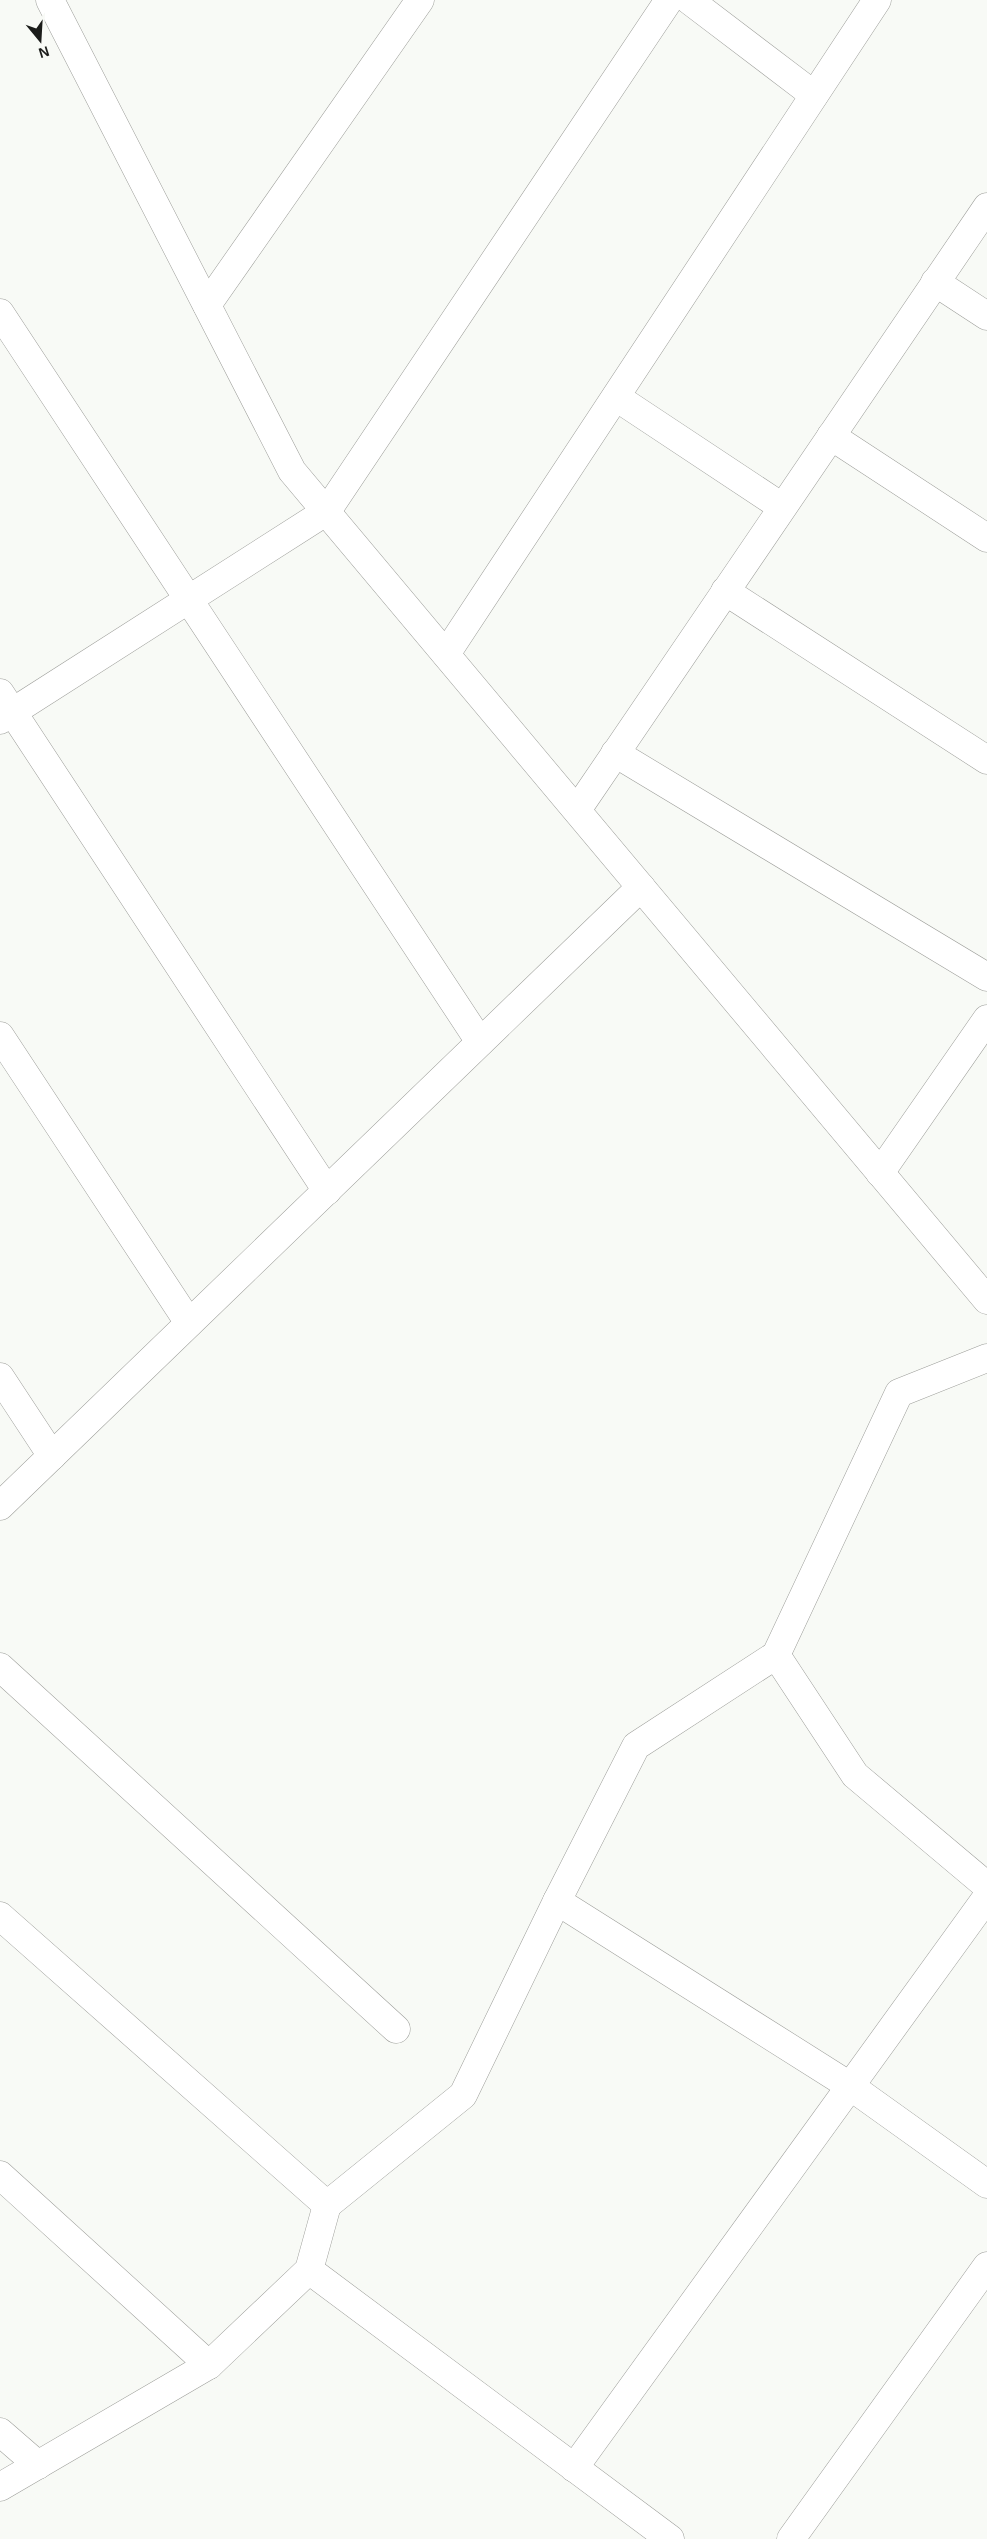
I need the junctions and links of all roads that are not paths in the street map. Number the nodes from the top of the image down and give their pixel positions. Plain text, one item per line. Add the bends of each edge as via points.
1 (50, 0) edge
2 (420, 0) edge
3 (669, 0) edge
4 (689, 0) edge
5 (877, 0) edge
6 (814, 95) junction
7 (987, 207) edge
8 (936, 282) junction
9 (207, 305) junction
10 (0, 313) edge
11 (987, 316) edge
12 (616, 397) junction
13 (831, 436) junction
14 (782, 507) junction
15 (327, 511) junction
16 (987, 538) edge
17 (725, 591) junction
18 (188, 599) junction
19 (446, 654) junction
20 (4, 708) edge
21 (615, 753) junction
22 (987, 760) edge
23 (576, 810) junction
24 (641, 887) junction
25 (987, 977) edge
26 (987, 1019) edge
27 (0, 1036) edge
28 (480, 1042) junction
29 (880, 1173) junction
30 (327, 1191) junction
31 (987, 1300) edge
32 (189, 1323) junction
33 (987, 1358) edge
34 (0, 1377) edge
35 (52, 1456) junction
36 (0, 1506) edge
37 (776, 1655) junction
38 (0, 1667) edge
39 (987, 1886) edge
40 (987, 1897) edge
41 (557, 1901) junction
42 (0, 1916) edge
43 (396, 2029) dead end
44 (850, 2086) junction
45 (0, 2176) edge
46 (987, 2184) edge
47 (327, 2205) junction
48 (987, 2266) edge
49 (309, 2270) junction
50 (209, 2365) junction
51 (0, 2432) edge
52 (38, 2465) junction
53 (574, 2468) junction
54 (0, 2487) edge
55 (670, 2539) edge
56 (791, 2539) edge

1 - 9 street
2 - 9 street
3 - 15 street
4 - 6 street
5 - 6 street
6 - 12 street
7 - 8 street
8 - 11 street
8 - 13 street
9 - 15 street via 292,471
10 - 18 street
12 - 14 street
12 - 19 street
13 - 14 street
13 - 16 street
14 - 17 street
15 - 18 street
15 - 19 street
17 - 21 street
17 - 22 street
18 - 20 street
18 - 28 street
19 - 23 street
20 - 30 street
21 - 23 street
21 - 25 street
23 - 24 street
24 - 28 street
24 - 29 street
26 - 29 street
27 - 32 street
28 - 30 street
29 - 31 street
30 - 32 street
32 - 35 street
33 - 37 street via 899,1392
34 - 35 street
35 - 36 street
37 - 39 street via 855,1775
37 - 41 street via 636,1746
38 - 43 street
40 - 44 street
41 - 44 street
41 - 47 street via 463,2095
42 - 47 street
44 - 46 street
44 - 53 street
45 - 50 street
47 - 49 street
48 - 56 street
49 - 50 street
49 - 53 street
50 - 52 street
51 - 52 street
52 - 54 street
53 - 55 street

